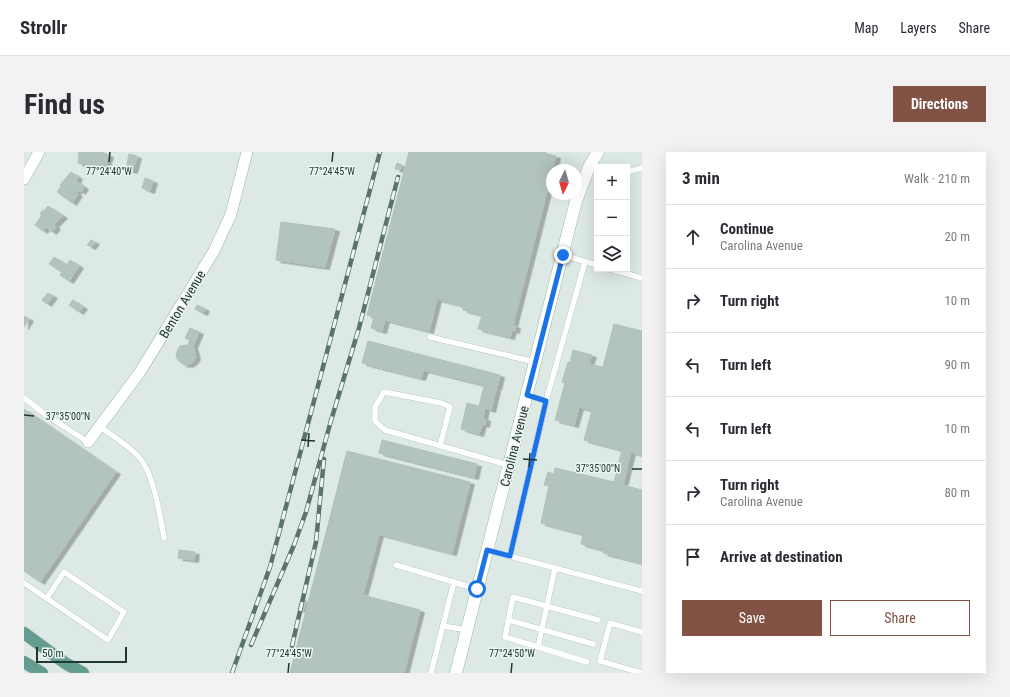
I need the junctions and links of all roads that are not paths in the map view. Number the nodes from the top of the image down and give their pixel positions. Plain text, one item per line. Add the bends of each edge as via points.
1 (40, 152) edge
2 (247, 152) edge
3 (598, 152) edge
4 (595, 164) edge
5 (594, 166) edge
6 (642, 168) edge
7 (630, 171) edge
8 (24, 178) edge
9 (563, 255) junction
10 (585, 262) junction
11 (594, 264) edge
12 (621, 272) edge
13 (642, 278) edge
14 (430, 337) dead end
15 (535, 362) junction
16 (527, 395) junction
17 (24, 398) edge
18 (546, 401) junction
19 (100, 427) junction
20 (88, 442) joint
21 (440, 446) junction
22 (509, 466) junction
23 (164, 538) dead end
24 (487, 550) junction
25 (510, 556) junction
26 (396, 565) dead end
27 (554, 568) junction
28 (454, 582) junction
29 (24, 583) edge
30 (477, 589) junction
31 (642, 591) edge
32 (47, 598) junction
33 (546, 606) junction
34 (508, 620) junction
35 (598, 620) dead end
36 (443, 626) junction
37 (542, 629) junction
38 (467, 630) junction
39 (24, 632) edge
40 (642, 632) edge
41 (593, 644) dead end
42 (538, 647) junction
43 (24, 662) edge
44 (587, 662) dead end
45 (42, 673) edge
46 (83, 673) edge
47 (431, 673) edge
48 (456, 673) edge
49 (642, 673) edge

1 - 8 street
2 - 19 street, Benton Avenue via 231,214 214,251 140,372
3 - 4 street, Carolina Avenue
5 - 9 street, Carolina Avenue via 576,201
6 - 7 lane
9 - 10 lane
9 - 15 street, Carolina Avenue
10 - 11 lane
10 - 18 lane
12 - 13 lane
14 - 15 lane
15 - 16 street, Carolina Avenue
16 - 18 lane
16 - 22 street, Carolina Avenue
17 - 20 lane
18 - 25 lane
19 - 20 street, Benton Avenue
19 - 23 lane via 138,457 145,466
21 - 21 lane via 385,430 375,420 375,407 384,392 450,407
21 - 22 lane
22 - 24 street, Carolina Avenue
24 - 25 lane
24 - 30 street, Carolina Avenue
25 - 27 lane
26 - 28 lane
27 - 31 lane
27 - 33 lane
28 - 30 lane
28 - 36 lane
29 - 32 lane
30 - 38 street, Carolina Avenue
32 - 32 lane via 108,640 124,612 64,572
33 - 34 lane via 513,597
33 - 35 lane
33 - 37 lane
34 - 37 lane
34 - 42 lane via 504,637
36 - 38 lane
36 - 47 lane
37 - 41 lane
37 - 42 lane
38 - 48 street, Carolina Avenue
39 - 46 main road via 65,663
40 - 49 lane via 610,623 600,661
42 - 44 lane
43 - 45 main road

